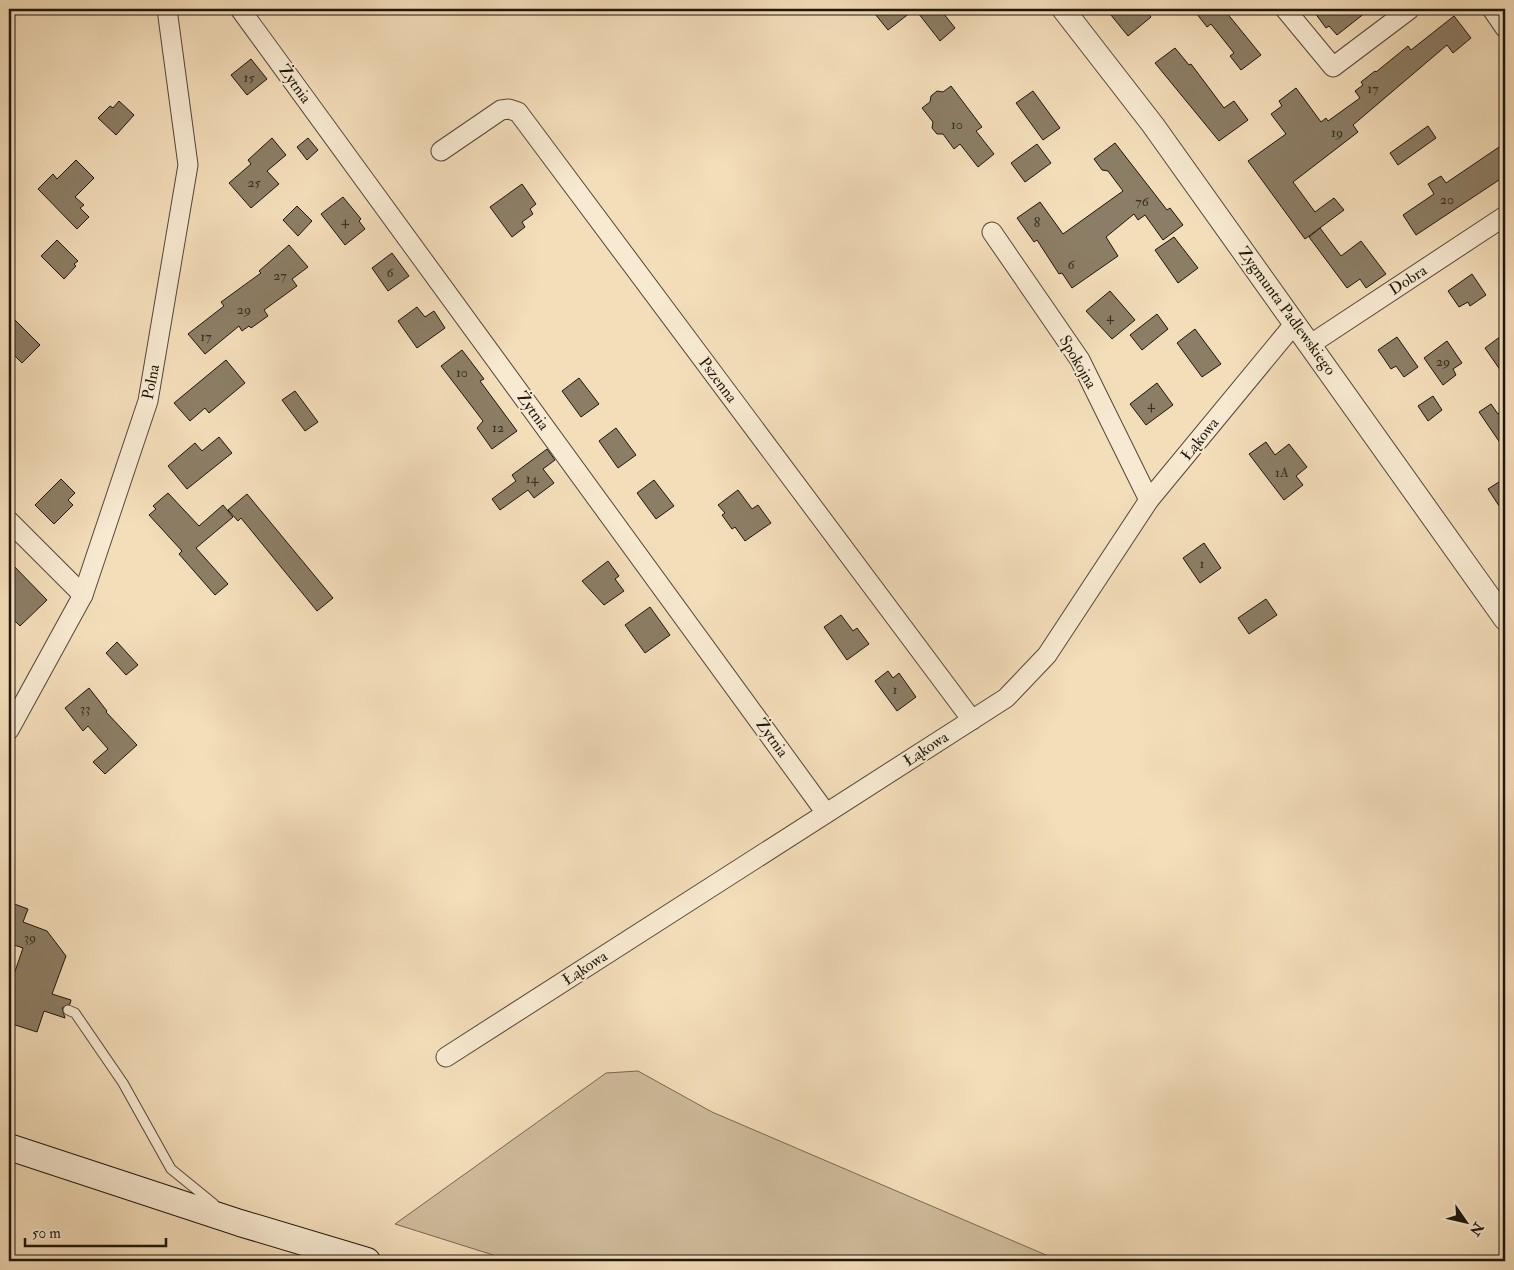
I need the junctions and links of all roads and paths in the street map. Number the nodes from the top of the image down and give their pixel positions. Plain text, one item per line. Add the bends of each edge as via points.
1 (167, 9) edge
2 (240, 9) edge
3 (1062, 9) edge
4 (1285, 9) edge
5 (1410, 9) edge
6 (1492, 9) edge
7 (1505, 28) edge
8 (441, 151) dead end
9 (1505, 216) edge
10 (992, 232) dead end
11 (1295, 323) junction
12 (1311, 344) junction
13 (1149, 500) junction
14 (9, 521) edge
15 (83, 595) junction
16 (1505, 619) edge
17 (972, 720) junction
18 (9, 730) edge
19 (826, 813) junction
20 (68, 1010) dead end
21 (446, 1057) dead end
22 (9, 1147) edge
23 (240, 1223) junction
24 (367, 1261) edge

1 - 15 street, Polna via 188,165 148,402
2 - 19 street, Żytnia
3 - 11 street, Zygmunta Padlewskiego via 1153,125
4 - 5 street via 1333,67
6 - 7 street
8 - 17 street, Pszenna via 501,110 518,112
9 - 12 street, Dobra
10 - 13 street, Spokojna via 1080,360
11 - 12 street, Zygmunta Padlewskiego
11 - 13 street, Łąkowa
12 - 16 street, Zygmunta Padlewskiego
13 - 17 street, Łąkowa via 1047,655 1006,698
14 - 15 street
15 - 18 street, Polna
17 - 19 street, Łąkowa
19 - 21 street, Łąkowa
20 - 23 lane via 76,1013 123,1083 171,1169
22 - 23 main road
23 - 24 main road

